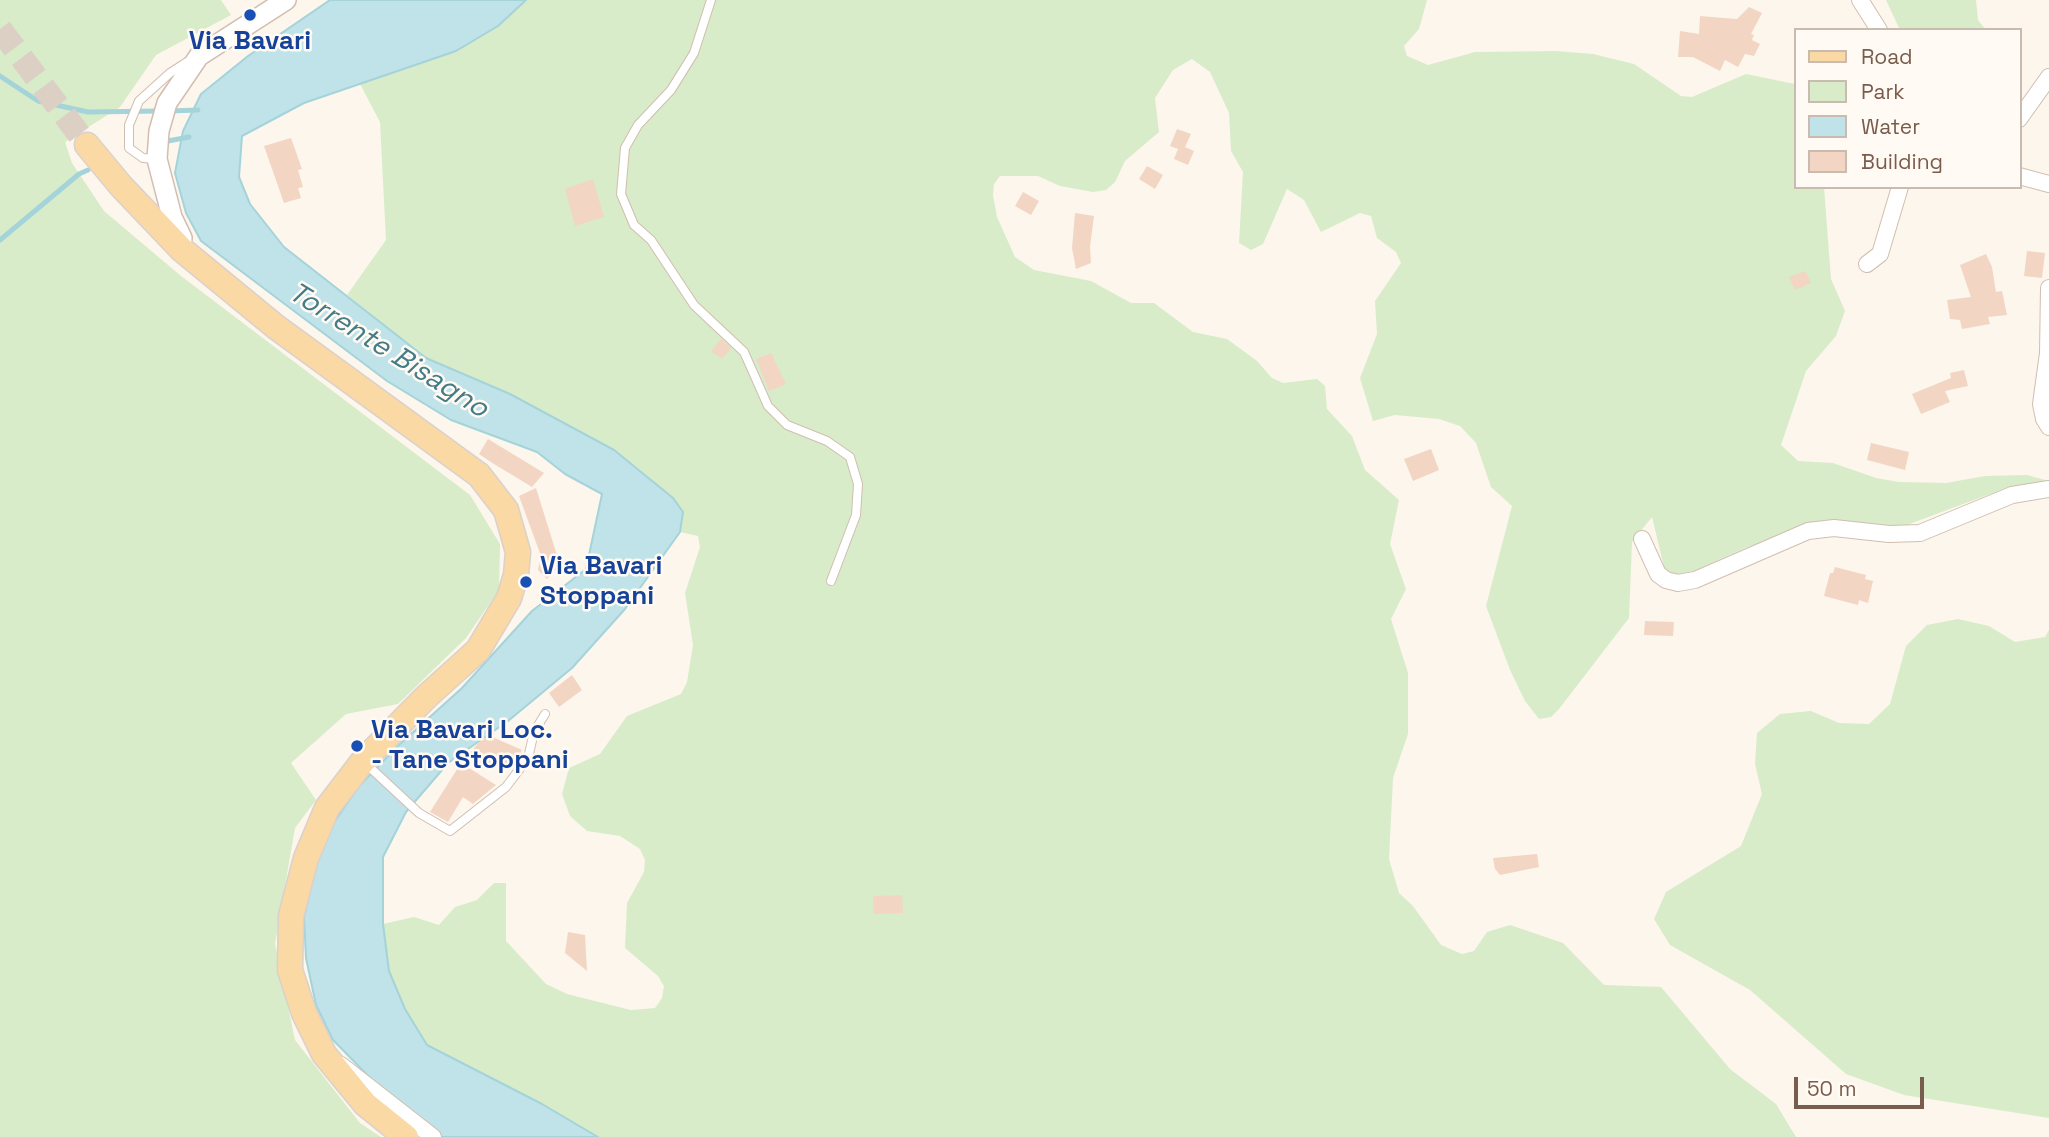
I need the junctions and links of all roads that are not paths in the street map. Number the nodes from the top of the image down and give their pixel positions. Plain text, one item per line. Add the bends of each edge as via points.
1 (286, 0) edge
2 (711, 0) edge
3 (1860, 0) edge
4 (1878, 28) edge
5 (199, 55) junction
6 (2049, 77) edge
7 (2021, 116) edge
8 (87, 145) tunnel mouth
9 (157, 159) junction
10 (2021, 177) edge
11 (2049, 184) edge
12 (1899, 189) edge
13 (181, 249) junction
14 (1867, 264) dead end
15 (2049, 288) edge
16 (2049, 427) edge
17 (2049, 489) edge
18 (1642, 539) dead end
19 (831, 581) dead end
20 (545, 714) dead end
21 (368, 765) junction
22 (324, 1054) junction
23 (405, 1137) edge
24 (433, 1137) edge

1 - 5 street
2 - 19 lane via 694,53 625,148 621,194 634,225 651,240 694,305 744,352 768,406 787,425 827,441 850,457 858,484 856,515
3 - 4 street
5 - 9 street via 167,103
5 - 9 lane via 139,100 130,125 129,148 142,158
6 - 7 street
8 - 13 main road
9 - 13 street via 182,238
10 - 11 street
12 - 14 street via 1880,254
13 - 21 main road via 276,327 479,475 506,510 518,552 509,598 478,650 426,697
15 - 16 street via 2041,412
17 - 18 street via 2012,495 1920,533 1808,531 1695,580 1678,583 1658,574
20 - 21 lane via 534,732 528,758 506,787 454,829 445,830 419,813
21 - 22 main road via 327,808 306,858 291,916 290,970
22 - 23 main road via 365,1104
22 - 24 street via 359,1076

